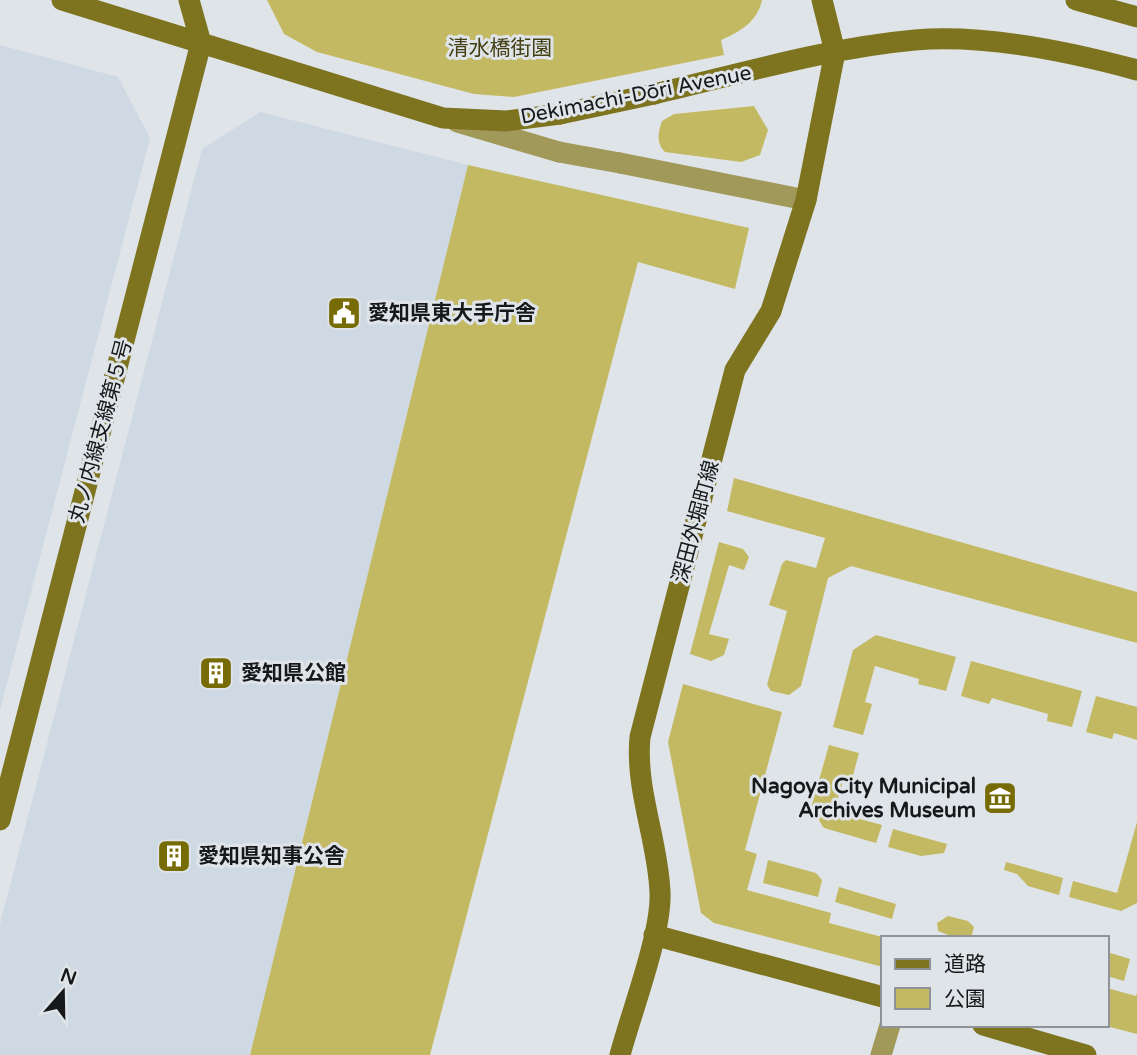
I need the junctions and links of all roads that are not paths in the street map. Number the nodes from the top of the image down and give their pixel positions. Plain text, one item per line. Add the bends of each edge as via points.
1 (62, 0) edge
2 (189, 0) edge
3 (822, 0) edge
4 (1076, 0) edge
5 (1137, 17) edge
6 (201, 43) junction
7 (835, 52) junction
8 (1137, 70) edge
9 (443, 118) junction
10 (806, 200) junction
11 (0, 820) edge
12 (654, 935) junction
13 (881, 996) edge
14 (889, 1027) edge
15 (990, 1027) edge
16 (620, 1055) edge
17 (881, 1055) edge
18 (1086, 1055) edge

1 - 6 street, Dekimachi-Dōri Avenue
2 - 6 street
3 - 7 street, 深田外堀町線
4 - 5 street
6 - 9 street, Dekimachi-Dōri Avenue
6 - 11 street, 丸ノ内線支線第５号
7 - 8 street, Dekimachi-Dōri Avenue via 917,40 999,43 1076,53
7 - 9 street, Dekimachi-Dōri Avenue, bridge via 560,114 506,121
7 - 10 street, 深田外堀町線
9 - 10 street, bridge via 535,147
10 - 12 street, 深田外堀町線 via 771,311 735,370 640,737 638,761 660,894
12 - 13 street
12 - 16 street, 深田外堀町線
14 - 17 street
15 - 18 street

